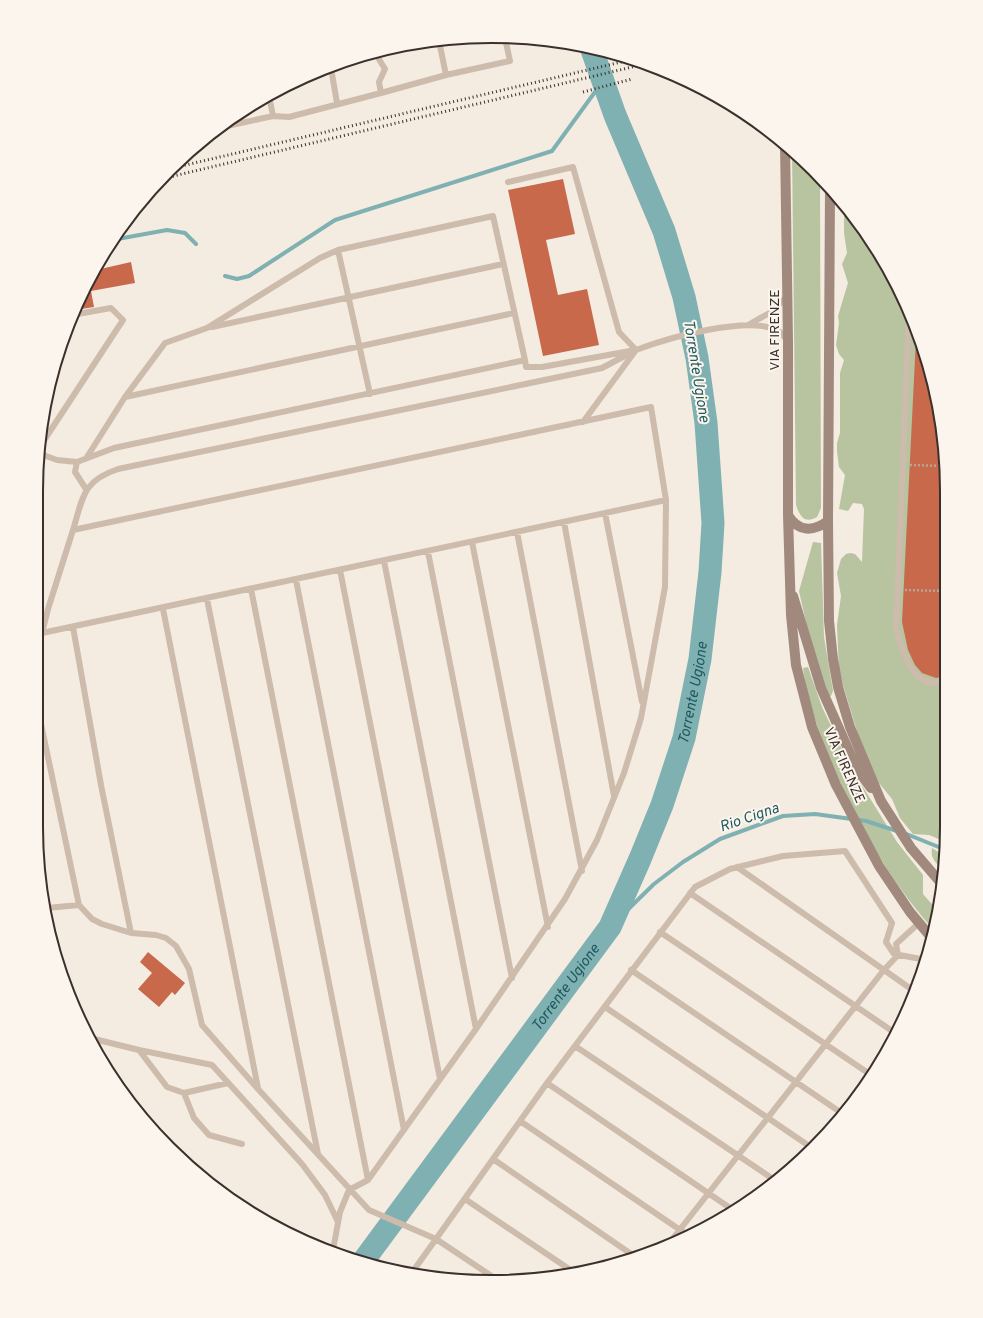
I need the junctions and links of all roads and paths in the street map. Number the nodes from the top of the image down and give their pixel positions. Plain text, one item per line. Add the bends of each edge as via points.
1 (506, 43) edge
2 (440, 46) edge
3 (378, 57) edge
4 (332, 73) edge
5 (446, 75) junction
6 (381, 93) junction
7 (270, 101) edge
8 (337, 103) junction
9 (273, 116) junction
10 (234, 124) edge
11 (785, 153) edge
12 (508, 182) dead end
13 (830, 197) edge
14 (338, 250) junction
15 (503, 264) junction
16 (788, 295) junction
17 (348, 298) junction
18 (514, 313) junction
19 (80, 314) edge
20 (748, 326) junction
21 (908, 326) edge
22 (207, 328) junction
23 (788, 341) junction
24 (359, 347) junction
25 (636, 350) junction
26 (525, 360) junction
27 (370, 394) junction
28 (124, 397) junction
29 (583, 422) junction
30 (47, 436) edge
31 (45, 455) edge
32 (87, 457) junction
33 (78, 462) junction
34 (915, 465) dead end
35 (939, 466) edge
36 (86, 489) junction
37 (666, 500) junction
38 (605, 513) junction
39 (788, 516) junction
40 (828, 521) junction
41 (564, 522) junction
42 (73, 530) junction
43 (517, 532) junction
44 (472, 542) junction
45 (428, 552) junction
46 (384, 561) junction
47 (340, 570) junction
48 (296, 580) junction
49 (790, 585) junction
50 (251, 589) junction
51 (909, 590) dead end
52 (940, 591) edge
53 (207, 599) junction
54 (163, 608) junction
55 (73, 627) junction
56 (43, 630) edge
57 (43, 633) edge
58 (940, 682) edge
59 (643, 706) junction
60 (43, 733) edge
61 (614, 798) junction
62 (881, 801) junction
63 (737, 867) junction
64 (582, 871) junction
65 (937, 878) edge
66 (690, 893) junction
67 (79, 905) junction
68 (51, 908) edge
69 (919, 923) junction
70 (548, 927) junction
71 (660, 932) junction
72 (131, 933) junction
73 (927, 933) edge
74 (898, 955) junction
75 (920, 959) edge
76 (632, 970) junction
77 (883, 971) junction
78 (512, 978) junction
79 (910, 988) edge
80 (605, 1006) junction
81 (855, 1006) junction
82 (476, 1029) junction
83 (891, 1030) edge
84 (97, 1040) edge
85 (826, 1044) junction
86 (576, 1046) junction
87 (139, 1050) junction
88 (867, 1072) edge
89 (440, 1079) junction
90 (796, 1082) junction
91 (228, 1083) junction
92 (547, 1083) junction
93 (258, 1089) junction
94 (184, 1093) junction
95 (838, 1111) edge
96 (768, 1118) junction
97 (520, 1121) junction
98 (404, 1130) junction
99 (242, 1144) dead end
100 (808, 1145) edge
101 (738, 1155) junction
102 (318, 1156) junction
103 (492, 1159) junction
104 (771, 1177) edge
105 (368, 1180) junction
106 (349, 1190) junction
107 (709, 1193) junction
108 (465, 1199) junction
109 (729, 1207) edge
110 (338, 1222) junction
111 (680, 1230) junction
112 (683, 1232) edge
113 (676, 1235) edge
114 (436, 1239) junction
115 (334, 1246) edge
116 (630, 1253) edge
117 (415, 1268) edge
118 (568, 1268) edge
119 (490, 1275) edge

1 - 5 lane via 510,61
2 - 5 lane
3 - 6 lane via 386,69 379,82
4 - 8 lane
5 - 6 lane
6 - 8 lane
7 - 9 lane
8 - 9 lane via 289,116
9 - 10 lane
11 - 16 main road, VIA FIRENZE
12 - 25 lane via 573,167 619,332
13 - 40 main road, VIA FIRENZE
14 - 15 lane via 493,216
14 - 17 lane
14 - 22 lane via 320,258
15 - 17 lane
15 - 18 lane
16 - 20 lane via 772,311
16 - 23 main road, VIA FIRENZE
17 - 22 lane
17 - 24 lane
18 - 24 lane
18 - 26 lane
19 - 30 lane via 111,308 124,320
20 - 23 lane via 759,326 779,332
20 - 25 lane via 718,327 660,340
21 - 58 lane via 896,629 906,661 914,673 930,683
22 - 28 lane via 165,343
23 - 39 main road, VIA FIRENZE
24 - 27 lane
24 - 28 lane
25 - 26 lane via 542,367 526,367
25 - 29 lane
25 - 36 lane via 602,368 118,469 100,477
26 - 27 lane
27 - 32 lane via 114,448
28 - 32 lane
29 - 37 lane via 651,407
29 - 42 lane
31 - 33 lane via 57,460
32 - 33 lane
33 - 36 lane via 75,472
34 - 35 path
36 - 42 lane
37 - 38 lane
37 - 59 lane via 665,587
38 - 41 lane
38 - 59 lane
39 - 40 main road via 796,526 803,529 817,528
39 - 49 main road, VIA FIRENZE
40 - 62 main road, VIA FIRENZE via 829,621 835,672 850,727
41 - 43 lane
41 - 61 lane
42 - 56 lane
43 - 44 lane
43 - 64 lane
44 - 45 lane
44 - 70 lane
45 - 46 lane
45 - 78 lane
46 - 47 lane
46 - 82 lane
47 - 48 lane
47 - 89 lane
48 - 50 lane
48 - 98 lane
49 - 62 main road, VIA FIRENZE via 821,688 857,769
49 - 69 main road, VIA FIRENZE via 792,633 800,683 812,727 828,769 892,887
50 - 53 lane
50 - 105 lane
51 - 52 path
53 - 54 lane
53 - 102 lane
54 - 55 lane
54 - 93 lane
55 - 57 lane
55 - 72 lane
59 - 61 lane via 635,739
60 - 67 lane
61 - 64 lane
62 - 65 main road, VIA FIRENZE via 902,837
63 - 66 lane via 695,887
63 - 74 lane via 783,856 845,851 892,923 886,942 894,954
63 - 77 lane
64 - 70 lane
66 - 71 lane
66 - 81 lane
67 - 68 lane
67 - 72 lane via 97,922
69 - 73 main road, VIA FIRENZE
69 - 74 lane via 896,944
70 - 78 lane
71 - 76 lane
71 - 85 lane
72 - 93 lane via 156,935 166,938 176,946 189,969 202,1024
74 - 75 lane
74 - 77 lane
76 - 80 lane
76 - 90 lane
77 - 79 lane
77 - 81 lane
78 - 82 lane
80 - 86 lane
80 - 96 lane
81 - 83 lane
81 - 85 lane
82 - 89 lane
84 - 87 lane
85 - 88 lane
85 - 90 lane
86 - 92 lane
86 - 101 lane
87 - 91 lane via 212,1065
87 - 94 lane via 167,1087
89 - 98 lane
90 - 95 lane
90 - 96 lane
91 - 94 lane
91 - 110 lane via 302,1164 325,1195
92 - 97 lane
92 - 107 lane
93 - 102 lane
94 - 99 lane via 194,1118 209,1135
96 - 100 lane
96 - 101 lane
97 - 103 lane
97 - 111 lane
98 - 105 lane
101 - 104 lane
101 - 107 lane
102 - 106 lane
103 - 108 lane
103 - 116 lane
105 - 106 lane
106 - 110 lane
106 - 114 lane via 369,1210
107 - 109 lane
107 - 111 lane
108 - 114 lane
108 - 118 lane
110 - 115 lane
111 - 112 lane
111 - 113 lane
114 - 117 lane
114 - 119 lane

